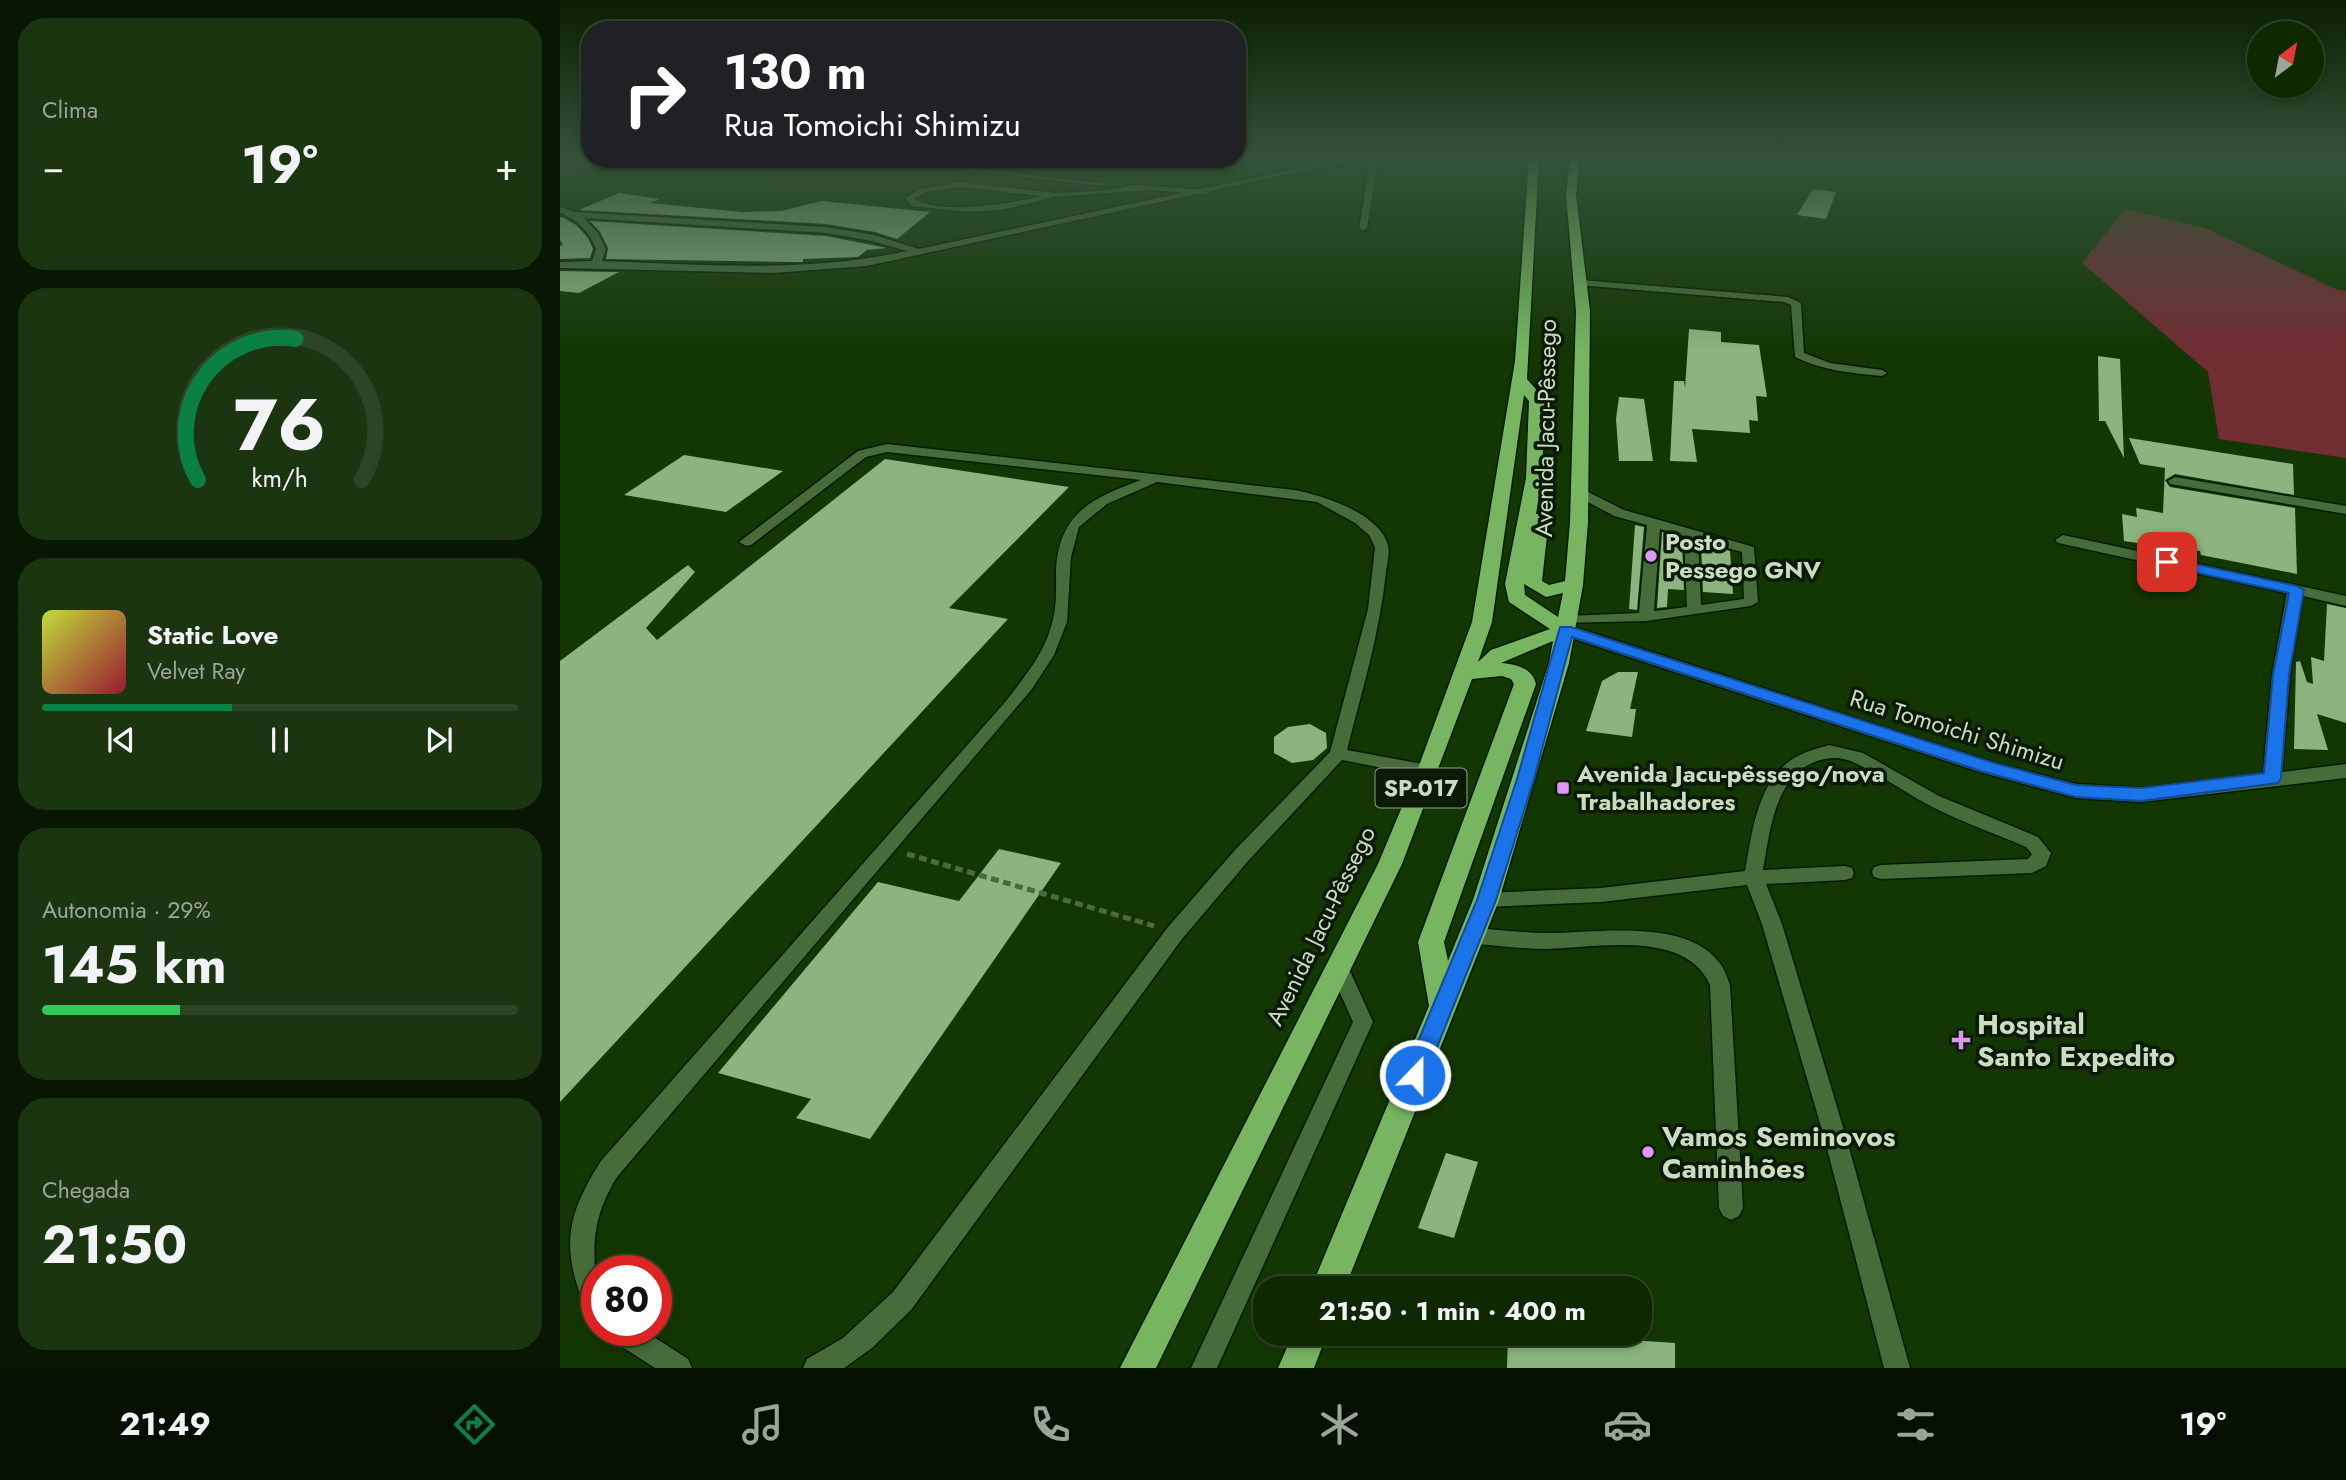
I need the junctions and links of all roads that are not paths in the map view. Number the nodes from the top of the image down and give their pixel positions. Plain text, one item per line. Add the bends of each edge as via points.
1 (581, 221) edge
2 (673, 221) edge
3 (1069, 221) edge
4 (1364, 221) edge
5 (1528, 221) edge
6 (1575, 221) edge
7 (1363, 228) dead end
8 (920, 252) junction
9 (596, 264) junction
10 (560, 265) edge
11 (1581, 283) junction
12 (1882, 373) dead end
13 (1519, 380) junction
14 (1536, 438) junction
15 (1156, 479) junction
16 (2175, 481) dead end
17 (1580, 492) junction
18 (2346, 510) edge
19 (1654, 522) junction
20 (1690, 532) junction
21 (2063, 540) dead end
22 (746, 542) dead end
23 (1574, 584) junction
24 (2297, 590) junction
25 (2346, 601) edge
26 (1694, 611) junction
27 (1646, 617) junction
28 (1566, 625) junction
29 (1468, 682) junction
30 (1338, 754) junction
31 (1428, 771) junction
32 (2346, 771) edge
33 (2272, 778) junction
34 (1881, 872) dead end
35 (1845, 873) dead end
36 (1753, 876) junction
37 (1486, 900) junction
38 (1471, 936) junction
39 (1338, 966) junction
40 (1443, 1006) junction
41 (1731, 1208) dead end
42 (583, 1255) edge
43 (1333, 1276) edge
44 (642, 1346) edge
45 (1305, 1346) edge
46 (679, 1368) edge
47 (816, 1368) edge
48 (1138, 1368) edge
49 (1204, 1368) edge
50 (1296, 1368) edge
51 (1897, 1368) edge

1 - 9 street via 601,249
2 - 8 street via 826,230
3 - 8 street
4 - 7 lane
5 - 13 highway, Avenida Jacu-Pêssego / SP-017
6 - 11 highway, Avenida Jacu-Pêssego
8 - 9 street via 837,267 772,270
9 - 10 street
11 - 12 lane via 1785,299 1796,303 1799,355 1831,368
11 - 17 highway, Avenida Jacu-Pêssego
13 - 14 highway via 1537,400
13 - 29 highway, Avenida Jacu-Pêssego / SP-017 via 1482,622
14 - 23 highway via 1547,460 1532,583 1546,591
14 - 28 highway via 1534,478 1514,584 1516,598
15 - 22 lane via 880,448 862,454
15 - 30 lane via 1321,499 1375,533 1382,547 1375,609
15 - 42 lane via 1108,498 1078,520 1068,535 1060,621 1039,668 1013,705 609,1169 586,1207
16 - 18 street
17 - 19 lane via 1619,513
17 - 23 highway, Avenida Jacu-Pêssego
19 - 20 lane
19 - 27 lane
20 - 26 lane
20 - 26 lane via 1749,550 1751,601
21 - 24 street
23 - 28 highway, Avenida Jacu-Pêssego
24 - 25 street
24 - 33 street via 2281,675
26 - 27 lane
27 - 28 lane
28 - 29 highway via 1498,655
28 - 33 street, Rua Tomoichi Shimizu via 1987,767 2076,791 2141,795
28 - 37 highway, Avenida Jacu-Pêssego via 1559,663
29 - 31 highway, Avenida Jacu-Pêssego / SP-017
29 - 40 highway via 1492,670 1512,671 1524,678 1525,684 1431,942
30 - 31 lane
30 - 47 lane via 1175,933 902,1301 864,1339
31 - 39 highway, Avenida Jacu-Pêssego / SP-017 via 1390,864
32 - 33 street, Rua Tomoichi Shimizu
34 - 36 lane via 2032,866 2042,853 2032,842 1933,800 1857,757 1829,751 1803,761 1776,789 1764,818
35 - 36 lane
36 - 37 lane via 1601,895
36 - 51 lane via 1772,924 1836,1137
37 - 38 highway, Avenida Jacu-Pêssego
38 - 40 highway, Avenida Jacu-Pêssego
38 - 41 lane via 1658,941 1693,953 1710,965 1720,985
39 - 48 highway, Avenida Jacu-Pêssego / SP-017
39 - 49 lane via 1363,1022
40 - 43 highway, Avenida Jacu-Pêssego
44 - 46 lane
45 - 50 highway

